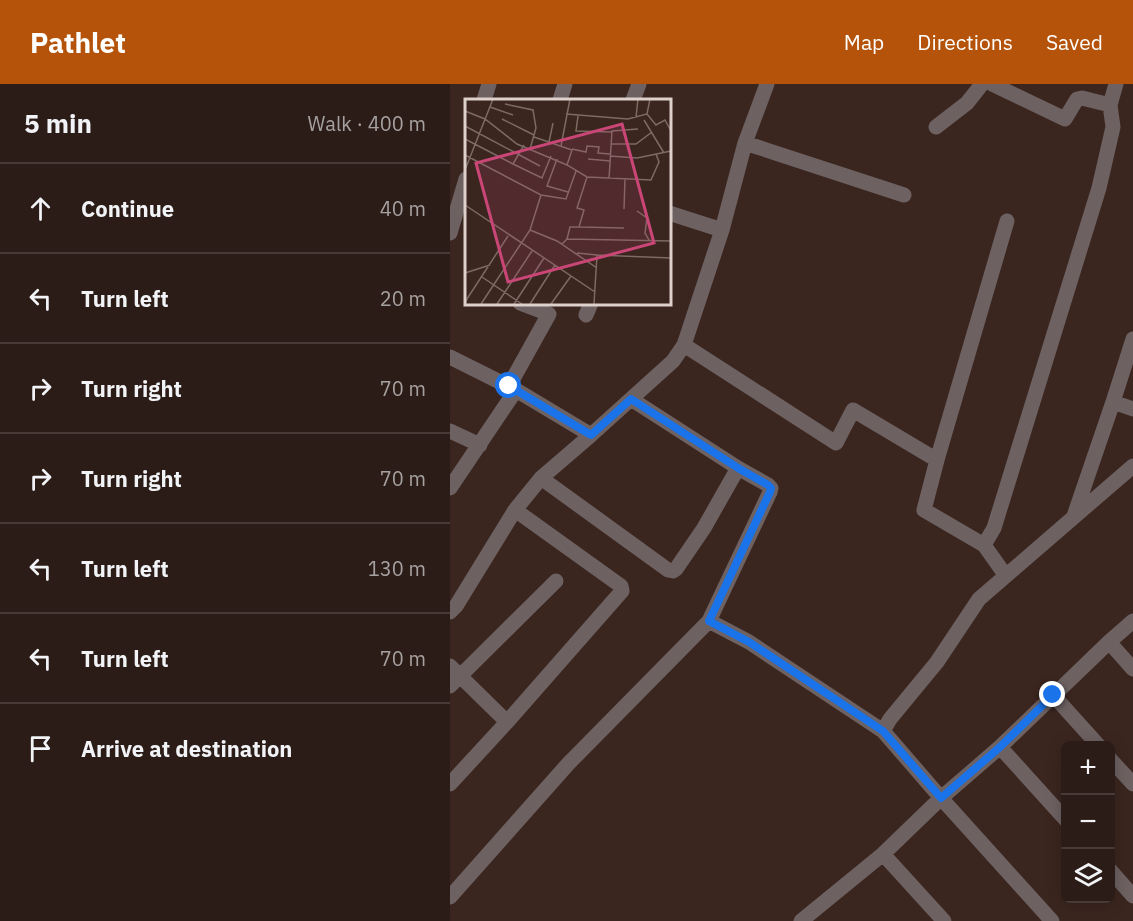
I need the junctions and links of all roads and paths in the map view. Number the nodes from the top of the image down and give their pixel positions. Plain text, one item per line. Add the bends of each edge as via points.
1 (489, 84) edge
2 (564, 84) edge
3 (639, 84) edge
4 (767, 84) edge
5 (982, 84) edge
6 (992, 84) edge
7 (1116, 84) edge
8 (484, 99) edge
9 (560, 99) edge
10 (633, 99) edge
11 (1110, 105) junction
12 (936, 127) dead end
13 (745, 143) junction
14 (465, 182) edge
15 (904, 195) dead end
16 (670, 213) edge
17 (1007, 221) dead end
18 (722, 230) junction
19 (450, 233) edge
20 (523, 304) edge
21 (1133, 339) edge
22 (684, 345) junction
23 (450, 357) edge
24 (512, 388) junction
25 (631, 399) junction
26 (1113, 402) junction
27 (1133, 409) edge
28 (450, 430) edge
29 (591, 435) junction
30 (480, 445) junction
31 (936, 460) junction
32 (1133, 466) edge
33 (738, 468) junction
34 (541, 478) junction
35 (450, 488) edge
36 (515, 510) junction
37 (1074, 517) junction
38 (984, 545) junction
39 (1006, 576) junction
40 (556, 580) dead end
41 (451, 611) edge
42 (709, 621) junction
43 (1133, 621) edge
44 (1109, 642) junction
45 (1133, 669) edge
46 (454, 676) edge
47 (1053, 695) junction
48 (507, 722) junction
49 (883, 731) junction
50 (1094, 741) edge
51 (1000, 747) junction
52 (1115, 764) edge
53 (450, 784) edge
54 (1133, 784) edge
55 (941, 798) junction
56 (1061, 816) edge
57 (883, 854) junction
58 (1115, 876) edge
59 (1133, 896) edge
60 (450, 897) edge
61 (801, 921) edge
62 (944, 921) edge
63 (1052, 921) edge

1 - 8 street
2 - 9 street
3 - 10 street
4 - 13 street
5 - 12 street via 967,103
6 - 11 street via 1065,119 1077,99
7 - 11 street
11 - 38 street via 1113,127 1099,188 994,528
13 - 15 street
13 - 18 street
14 - 19 street
16 - 18 street
17 - 31 street
18 - 22 street
20 - 24 street via 549,314
21 - 26 street
22 - 25 street via 673,361
22 - 31 street via 836,443 853,410
23 - 24 street
24 - 29 street
24 - 30 street
25 - 29 street
25 - 33 street
26 - 27 street
26 - 37 street
28 - 30 street
29 - 34 street
30 - 35 street
31 - 38 street via 924,510
32 - 37 street
33 - 34 street via 704,528 673,571
33 - 42 street via 771,488
34 - 36 street
36 - 41 street
36 - 48 street via 623,588
37 - 39 street
38 - 39 street
39 - 49 street via 979,599 937,662
40 - 46 street
42 - 49 street via 749,642
42 - 60 street via 568,764
43 - 44 street
44 - 45 street
44 - 47 street
46 - 48 street
47 - 50 street
47 - 51 street
48 - 53 street
49 - 55 street
51 - 55 street
51 - 56 street
52 - 54 street
55 - 57 street
55 - 63 street
57 - 61 street
57 - 62 street
58 - 59 street

